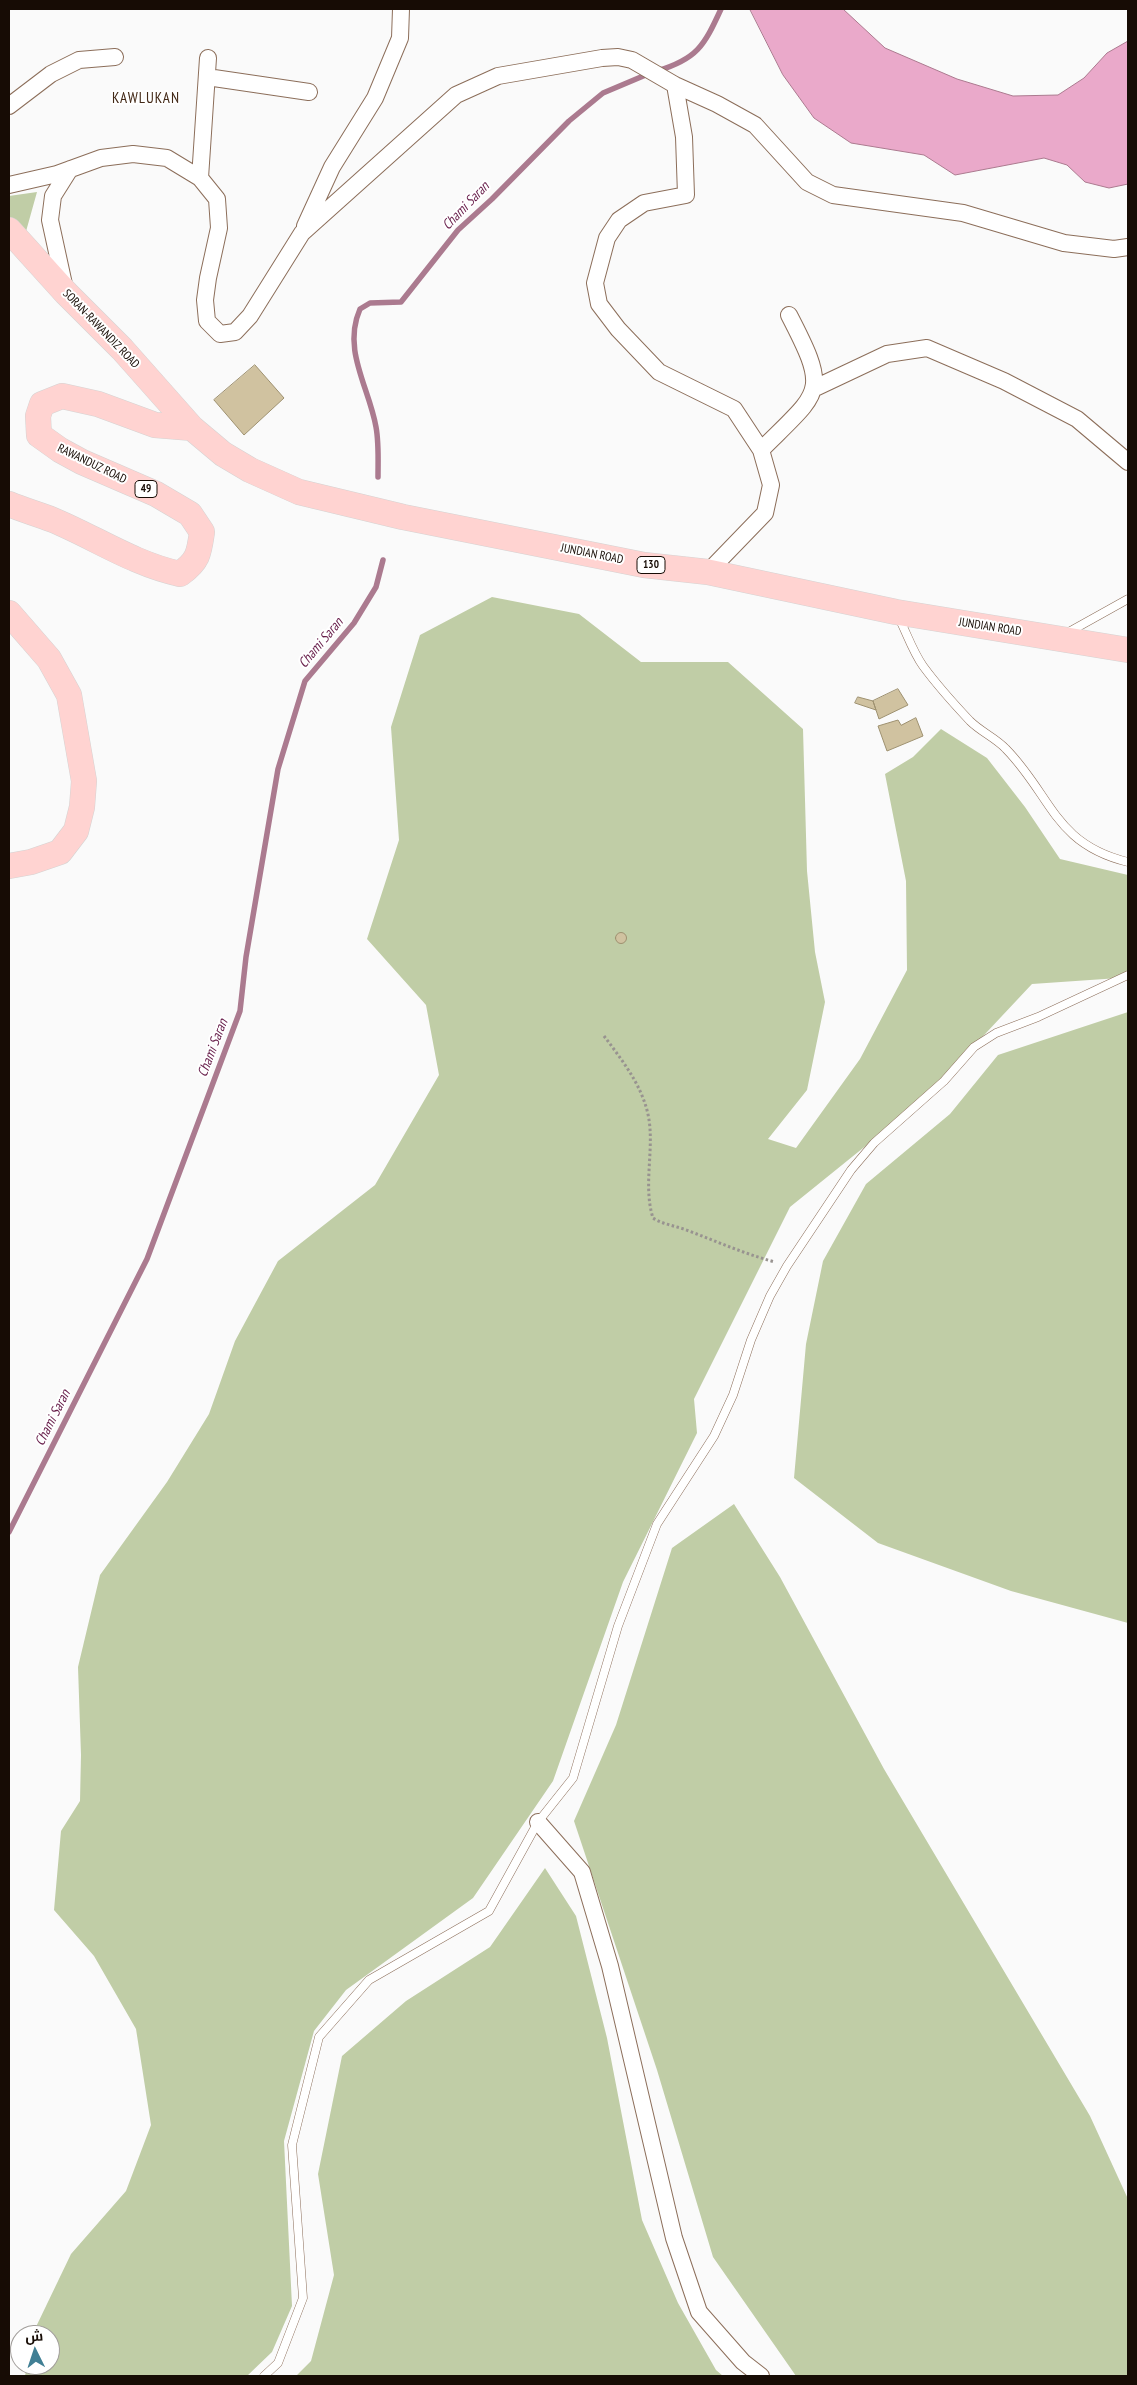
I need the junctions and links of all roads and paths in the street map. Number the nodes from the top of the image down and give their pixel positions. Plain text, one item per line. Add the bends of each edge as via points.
1 (399, 9) edge
2 (116, 57) dead end
3 (208, 58) dead end
4 (207, 77) junction
5 (669, 82) junction
6 (309, 92) dead end
7 (9, 106) edge
8 (70, 170) junction
9 (200, 178) junction
10 (9, 185) edge
11 (9, 230) edge
12 (302, 233) junction
13 (1128, 247) edge
14 (66, 294) junction
15 (789, 315) dead end
16 (815, 388) junction
17 (192, 428) junction
18 (761, 450) junction
19 (1128, 462) edge
20 (9, 504) edge
21 (708, 572) junction
22 (1128, 599) edge
23 (896, 612) junction
24 (9, 613) edge
25 (1058, 638) junction
26 (1128, 650) edge
27 (1128, 862) edge
28 (9, 866) edge
29 (1128, 975) edge
30 (604, 1036) dead end
31 (788, 1266) junction
32 (538, 1822) junction
33 (264, 2376) edge
34 (761, 2376) edge

1 - 12 street via 400,38 375,98 332,167
2 - 7 street via 80,60 51,74
3 - 4 street
4 - 6 street
4 - 9 street
5 - 12 street via 632,60 618,57 506,74 456,95
5 - 13 street via 755,125 807,182 834,195 963,213 1064,243 1114,249
5 - 18 street via 684,137 686,195 644,203 619,220 607,238 598,265 595,283 599,304 659,372 734,409
8 - 9 street via 101,158 133,154 167,158
8 - 10 street
8 - 14 street via 53,196 50,220
9 - 12 street via 217,199 219,228 205,300 207,321 220,334 235,332 250,316
11 - 14 main road, SORAN-RAWANDIZ ROAD
14 - 17 main road, SORAN-RAWANDIZ ROAD via 122,349
15 - 16 street via 810,355
16 - 18 street via 809,402
16 - 19 street via 887,354 927,348 1004,381 1077,419
17 - 20 main road, RAWANDUZ ROAD / 49 via 155,425 98,404 62,396 42,404 38,416 39,434 60,450 156,494 190,514 202,532 199,552 194,565 180,574 128,557 53,520
17 - 21 main road, JUNDIAN ROAD / 130 via 223,454 250,470 318,498 644,565
18 - 21 street via 771,485 765,513
21 - 23 main road, JUNDIAN ROAD / 130
22 - 25 lane
23 - 25 main road, JUNDIAN ROAD / 130
23 - 27 lane via 922,665 971,722 1005,748 1074,836 1105,856
24 - 28 main road via 49,659 69,695 84,781 76,831 60,852
25 - 26 main road, JUNDIAN ROAD / 130
29 - 31 lane via 996,1033 974,1048 944,1081 874,1142 851,1170
30 - 31 path via 633,1075 644,1102 650,1128 648,1191 653,1218 748,1255
31 - 32 lane via 770,1296 714,1436 657,1524 618,1626 573,1778
32 - 33 lane via 489,1911 369,1980 319,2037 292,2145 303,2298 278,2363
32 - 34 street via 582,1872 610,1966 674,2238 699,2312 742,2362

